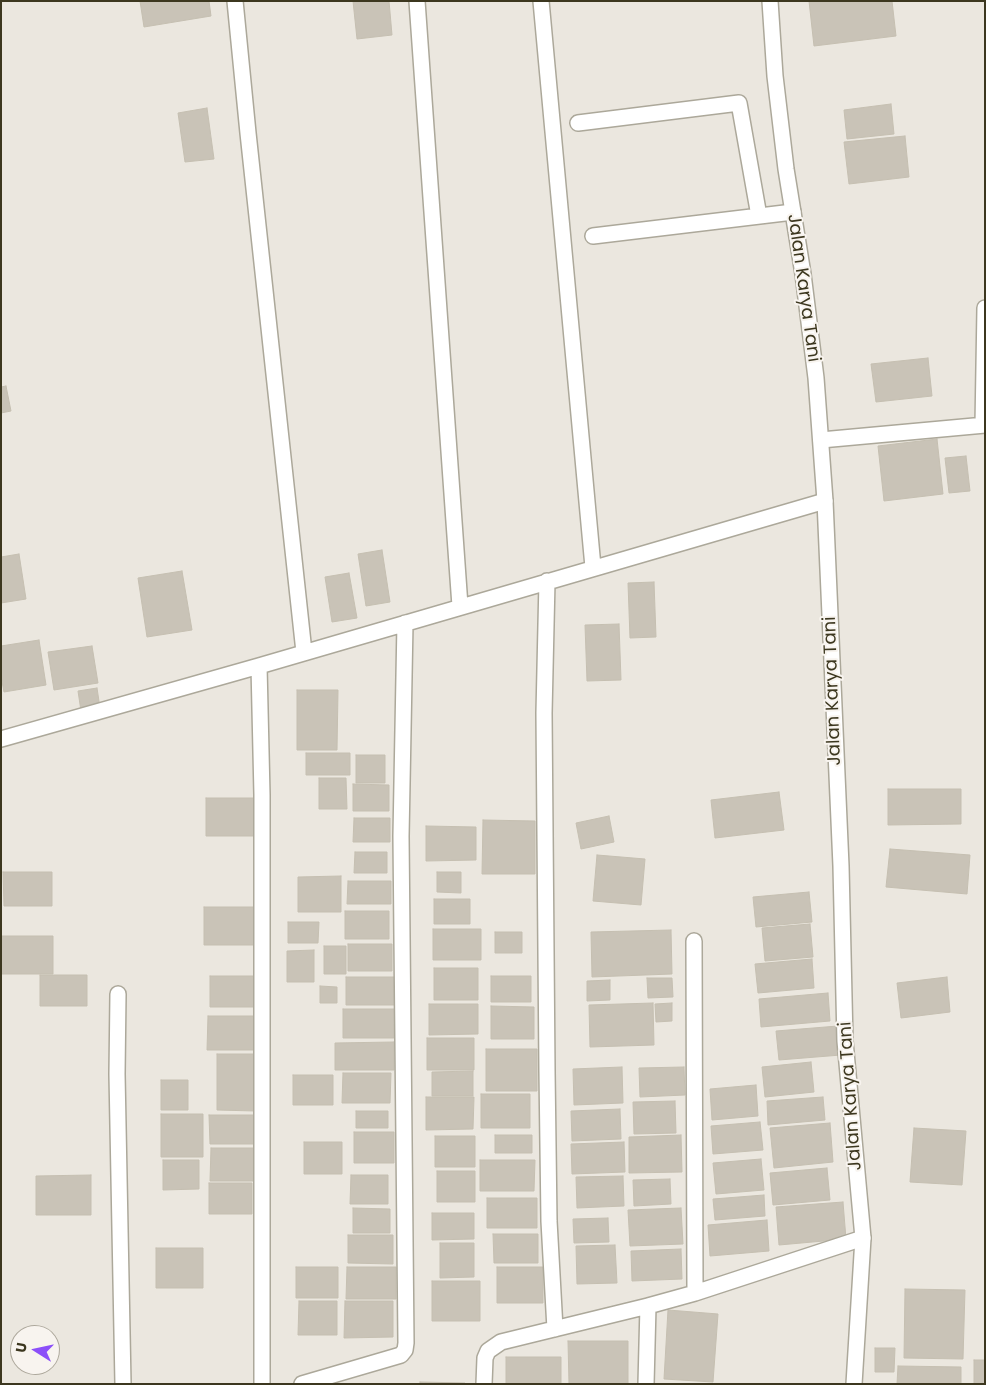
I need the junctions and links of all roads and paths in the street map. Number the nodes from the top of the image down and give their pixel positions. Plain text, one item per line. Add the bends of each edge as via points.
1 (235, 1) edge
2 (417, 1) edge
3 (541, 1) edge
4 (770, 1) edge
5 (578, 123) dead end
6 (793, 212) junction
7 (759, 216) junction
8 (593, 236) dead end
9 (985, 308) edge
10 (984, 425) edge
11 (821, 440) junction
12 (825, 501) junction
13 (592, 567) junction
14 (547, 581) junction
15 (460, 606) junction
16 (405, 623) junction
17 (304, 652) junction
18 (259, 666) junction
19 (1, 739) edge
20 (694, 941) dead end
21 (118, 994) dead end
22 (863, 1238) junction
23 (695, 1293) junction
24 (648, 1306) junction
25 (555, 1329) junction
26 (123, 1384) edge
27 (262, 1384) edge
28 (302, 1384) edge
29 (484, 1384) edge
30 (646, 1384) edge
31 (854, 1384) edge

1 - 17 street
2 - 15 street
3 - 13 street
4 - 6 street, Jalan Karya Tani via 775,76
5 - 7 street via 739,103
6 - 7 street
6 - 11 street, Jalan Karya Tani via 815,368
7 - 8 street
9 - 10 street
10 - 11 street
11 - 12 street, Jalan Karya Tani
12 - 13 street
12 - 22 street, Jalan Karya Tani via 845,1041
13 - 14 street
14 - 15 street
14 - 25 street via 544,713 546,1071
15 - 16 street
16 - 17 street
16 - 28 street via 402,846 406,1343 401,1355
17 - 18 street
18 - 19 street
18 - 27 street
20 - 23 street
21 - 26 street
22 - 23 street
22 - 31 street, Jalan Karya Tani
23 - 24 street
24 - 25 street
24 - 30 street
25 - 29 street via 501,1342 488,1351

